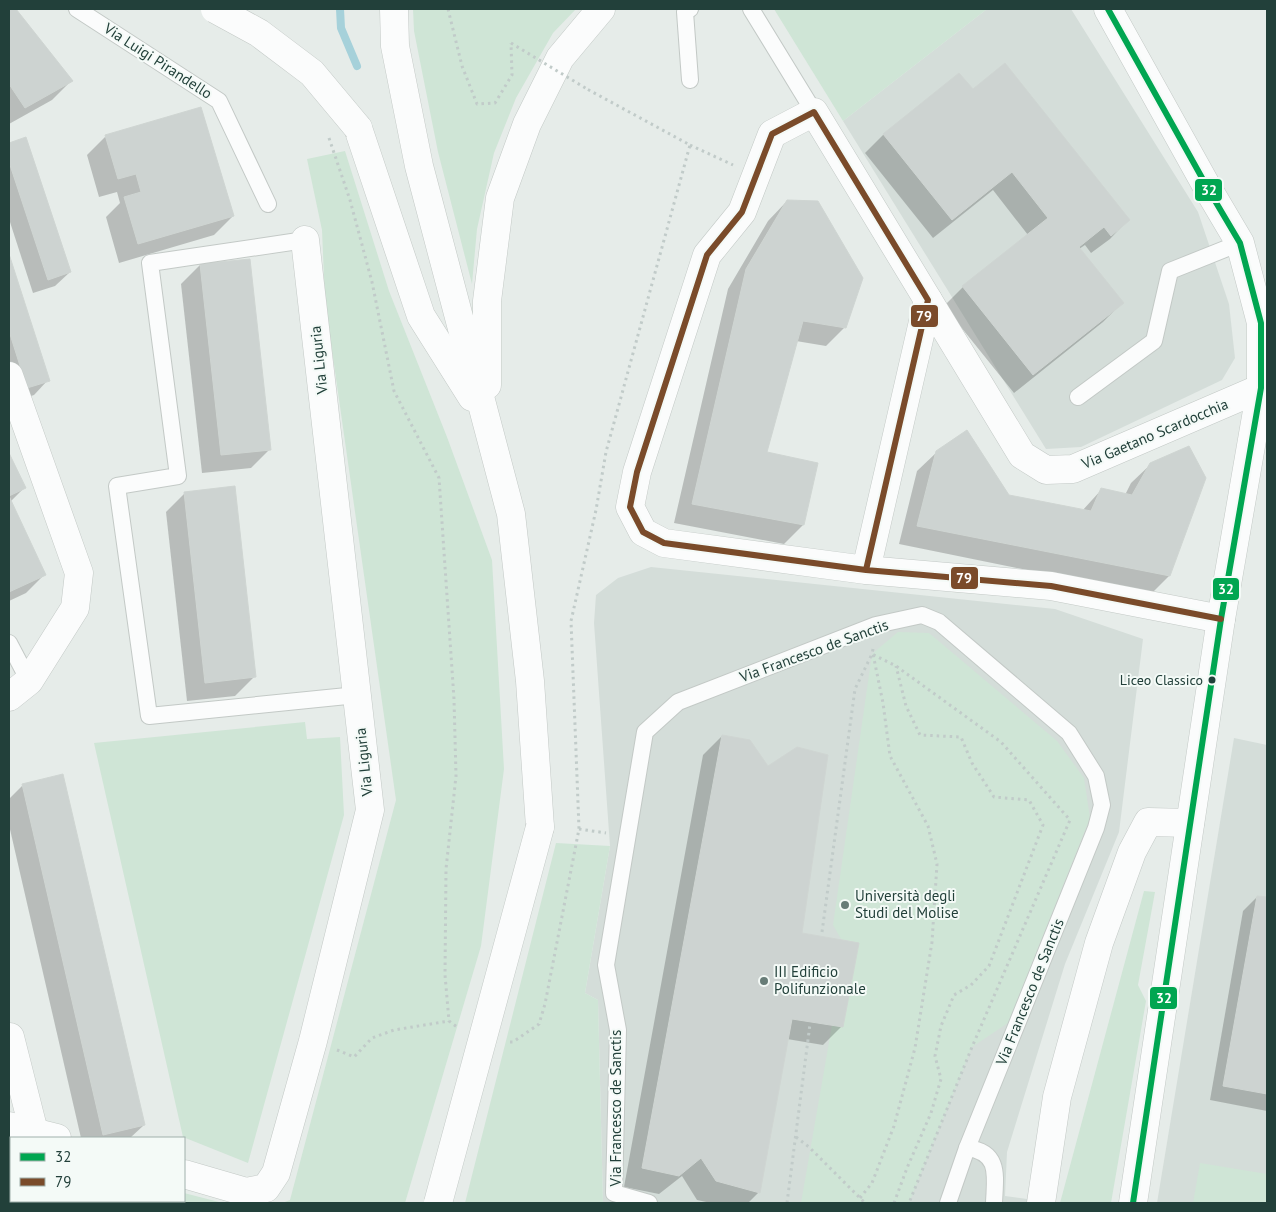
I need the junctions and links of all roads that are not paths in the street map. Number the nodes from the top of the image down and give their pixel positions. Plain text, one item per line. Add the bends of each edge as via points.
1 (76, 9) edge
2 (215, 9) edge
3 (394, 9) edge
4 (601, 9) edge
5 (690, 9) edge
6 (751, 9) edge
7 (1108, 9) edge
8 (690, 80) dead end
9 (814, 112) junction
10 (268, 204) dead end
11 (305, 240) joint
12 (1240, 243) junction
13 (928, 300) junction
14 (9, 376) edge
15 (1261, 388) junction
16 (1078, 397) dead end
17 (488, 422) junction
18 (866, 570) junction
19 (1221, 619) junction
20 (9, 642) edge
21 (19, 689) edge
22 (357, 695) junction
23 (1190, 823) junction
24 (10, 1037) dead end
25 (33, 1134) edge
26 (967, 1148) junction
27 (185, 1174) edge
28 (438, 1203) edge
29 (649, 1203) edge
30 (948, 1203) edge
31 (994, 1203) edge
32 (1041, 1203) edge
33 (1133, 1203) edge

1 - 10 lane, Via Luigi Pirandello via 219,101
2 - 17 street, bridge via 259,33 312,74 358,128 421,316
3 - 17 street via 395,46 419,166
4 - 17 street via 560,58 527,124 500,198 486,302
5 - 8 lane via 685,12
6 - 9 lane, Via Gaetano Scardocchia
7 - 12 street
9 - 13 street, Via Gaetano Scardocchia
9 - 18 street via 772,134 742,212 707,255 637,472 630,507 643,532 664,543
11 - 22 street, Via Liguria
11 - 22 lane via 150,263 178,476 117,486 149,716
12 - 15 street via 1262,323
12 - 16 lane via 1170,271 1154,341
13 - 15 street, Via Gaetano Scardocchia via 1022,455 1046,470 1073,469
13 - 18 street
14 - 21 street via 79,573 75,608
15 - 19 street
17 - 28 street, bridge via 511,514 530,681 540,827
18 - 19 street via 1051,586
19 - 23 street
20 - 21 lane
22 - 27 street, Via Liguria via 370,810 313,1041 276,1173 266,1188 246,1192
23 - 32 street via 1148,822 1132,852 1099,943 1057,1097
23 - 33 street
24 - 25 street
26 - 29 lane, Via Francesco de Sanctis via 1102,805 1096,776 1069,733 939,622 922,615 876,625 678,702 646,732 606,965 618,1030 614,1193
26 - 30 lane, Via Francesco de Sanctis
26 - 31 lane via 979,1149 992,1161 995,1170

